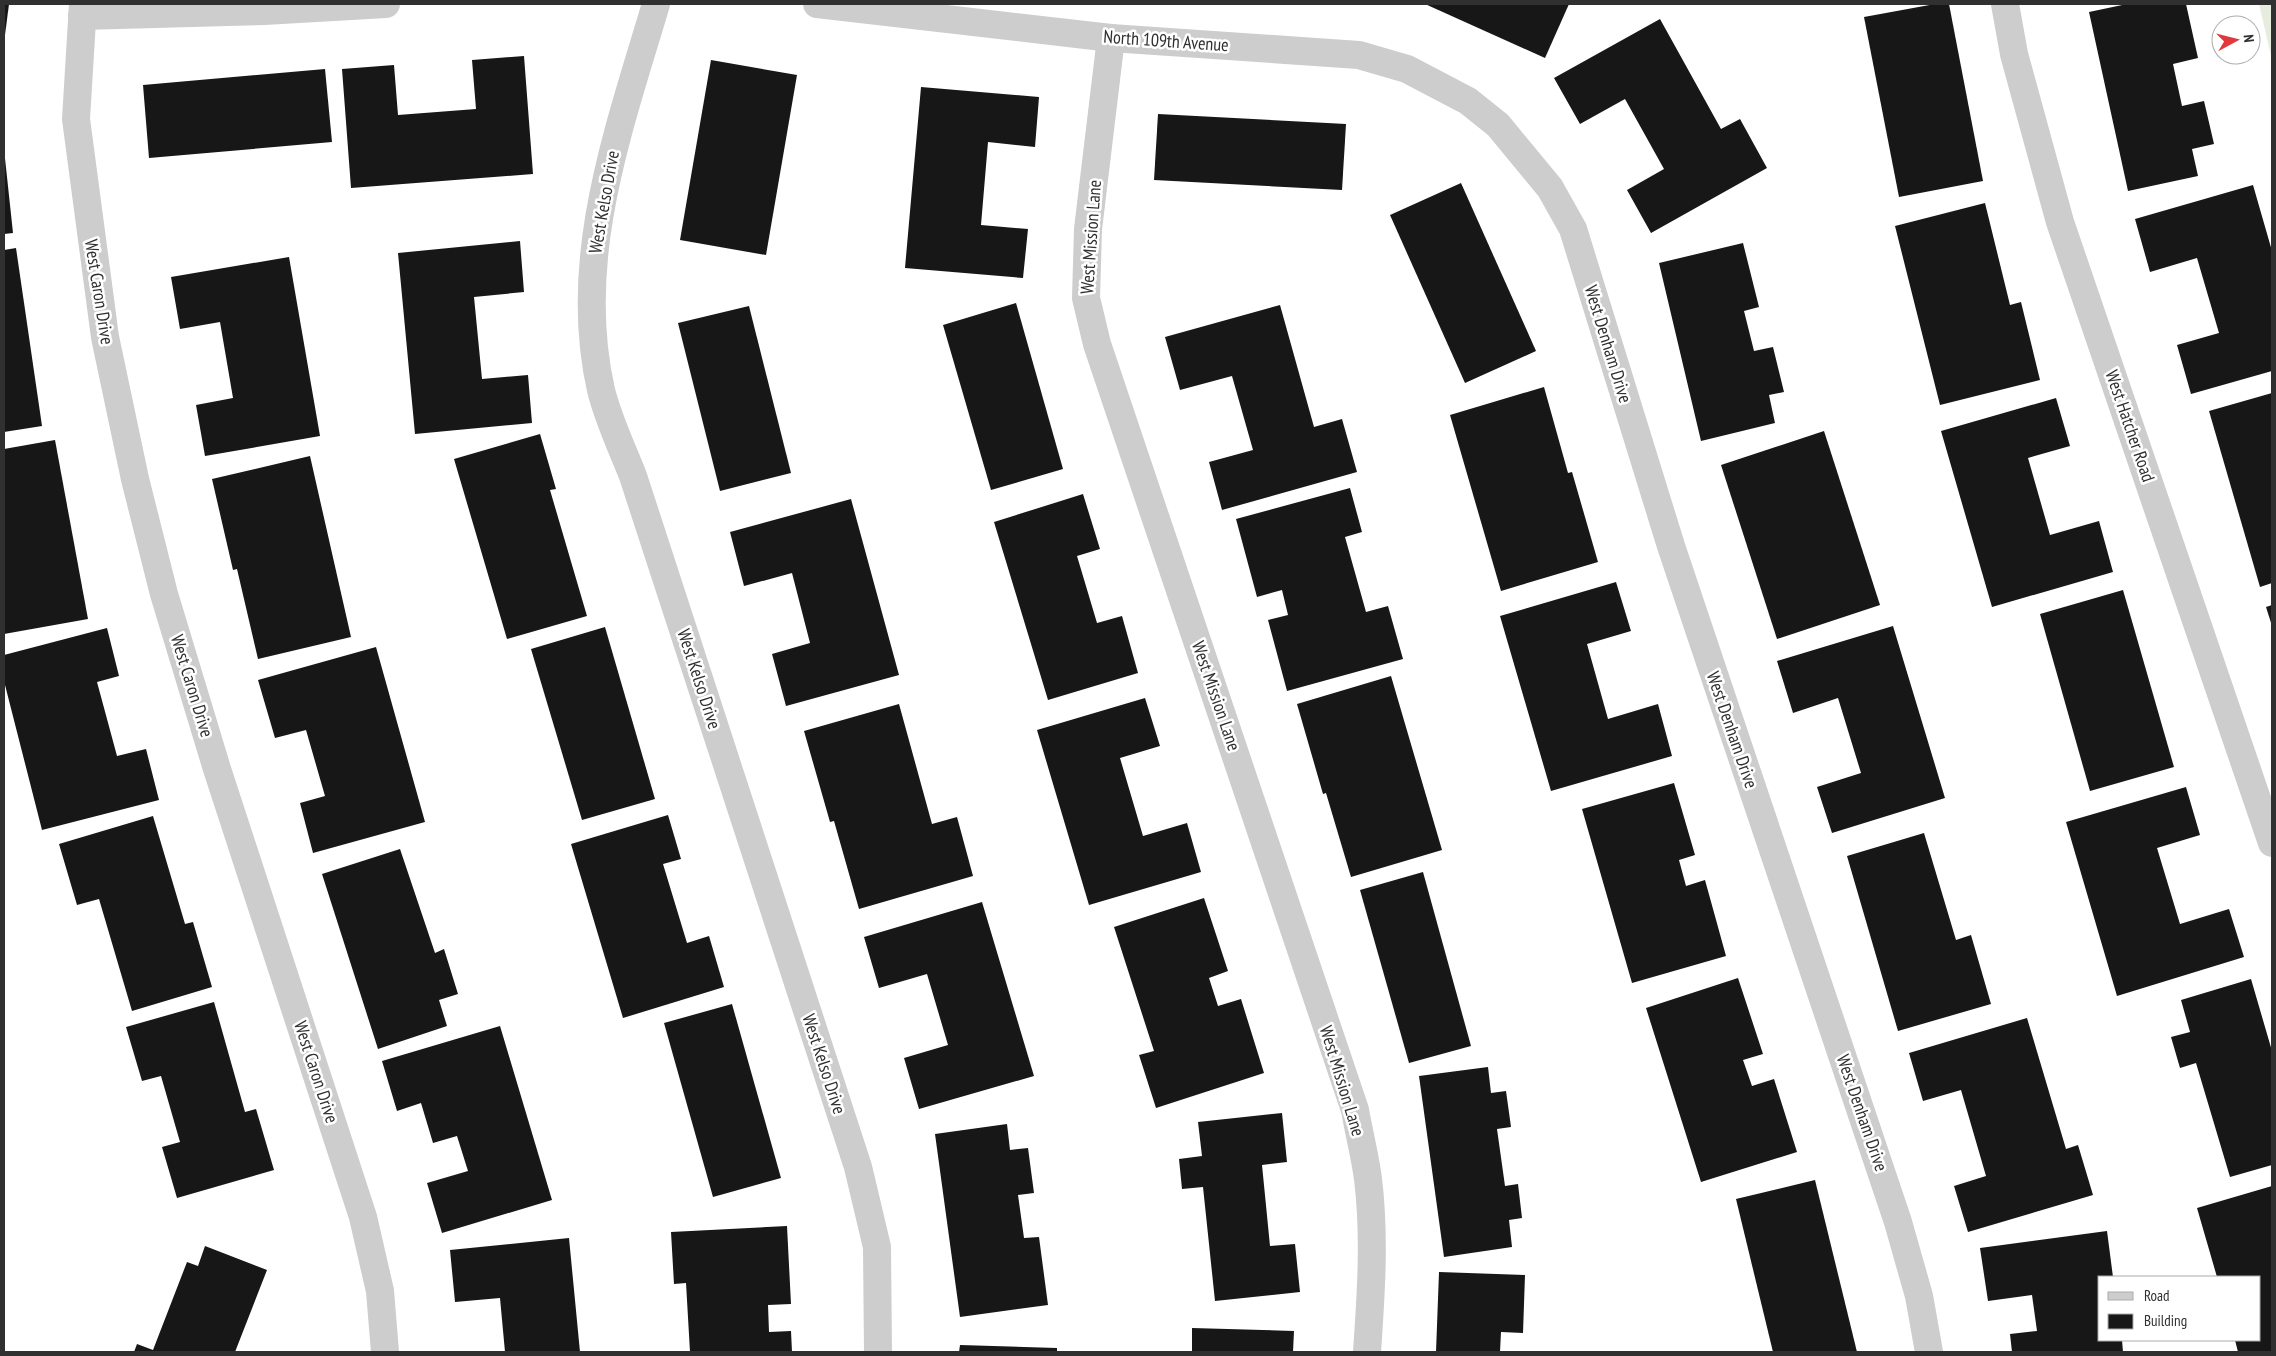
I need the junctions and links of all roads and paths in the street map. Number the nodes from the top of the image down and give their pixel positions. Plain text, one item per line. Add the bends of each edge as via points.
1 (386, 4) edge
2 (656, 4) edge
3 (817, 4) edge
4 (2005, 4) edge
5 (82, 10) edge
6 (1111, 38) junction
7 (1498, 125) joint
8 (2272, 843) edge
9 (385, 1352) edge
10 (878, 1352) edge
11 (1367, 1352) edge
12 (1929, 1352) edge

1 - 5 street via 264,11
2 - 10 street, West Kelso Drive via 611,159 594,244 592,326 602,391 636,485 858,1167 877,1247
3 - 6 street, North 109th Avenue
4 - 8 street, West Hatcher Road via 2014,54 2060,222
5 - 9 street, West Caron Drive via 76,119 105,337 135,479 164,594 206,732 363,1217 380,1292
6 - 7 street, North 109th Avenue via 1359,54 1407,69 1468,101
6 - 11 street, West Mission Lane via 1088,229 1086,298 1101,354 1355,1110 1368,1179 1370,1216 1371,1290
7 - 12 street, West Denham Drive via 1550,188 1573,229 1671,546 1898,1222 1919,1296

